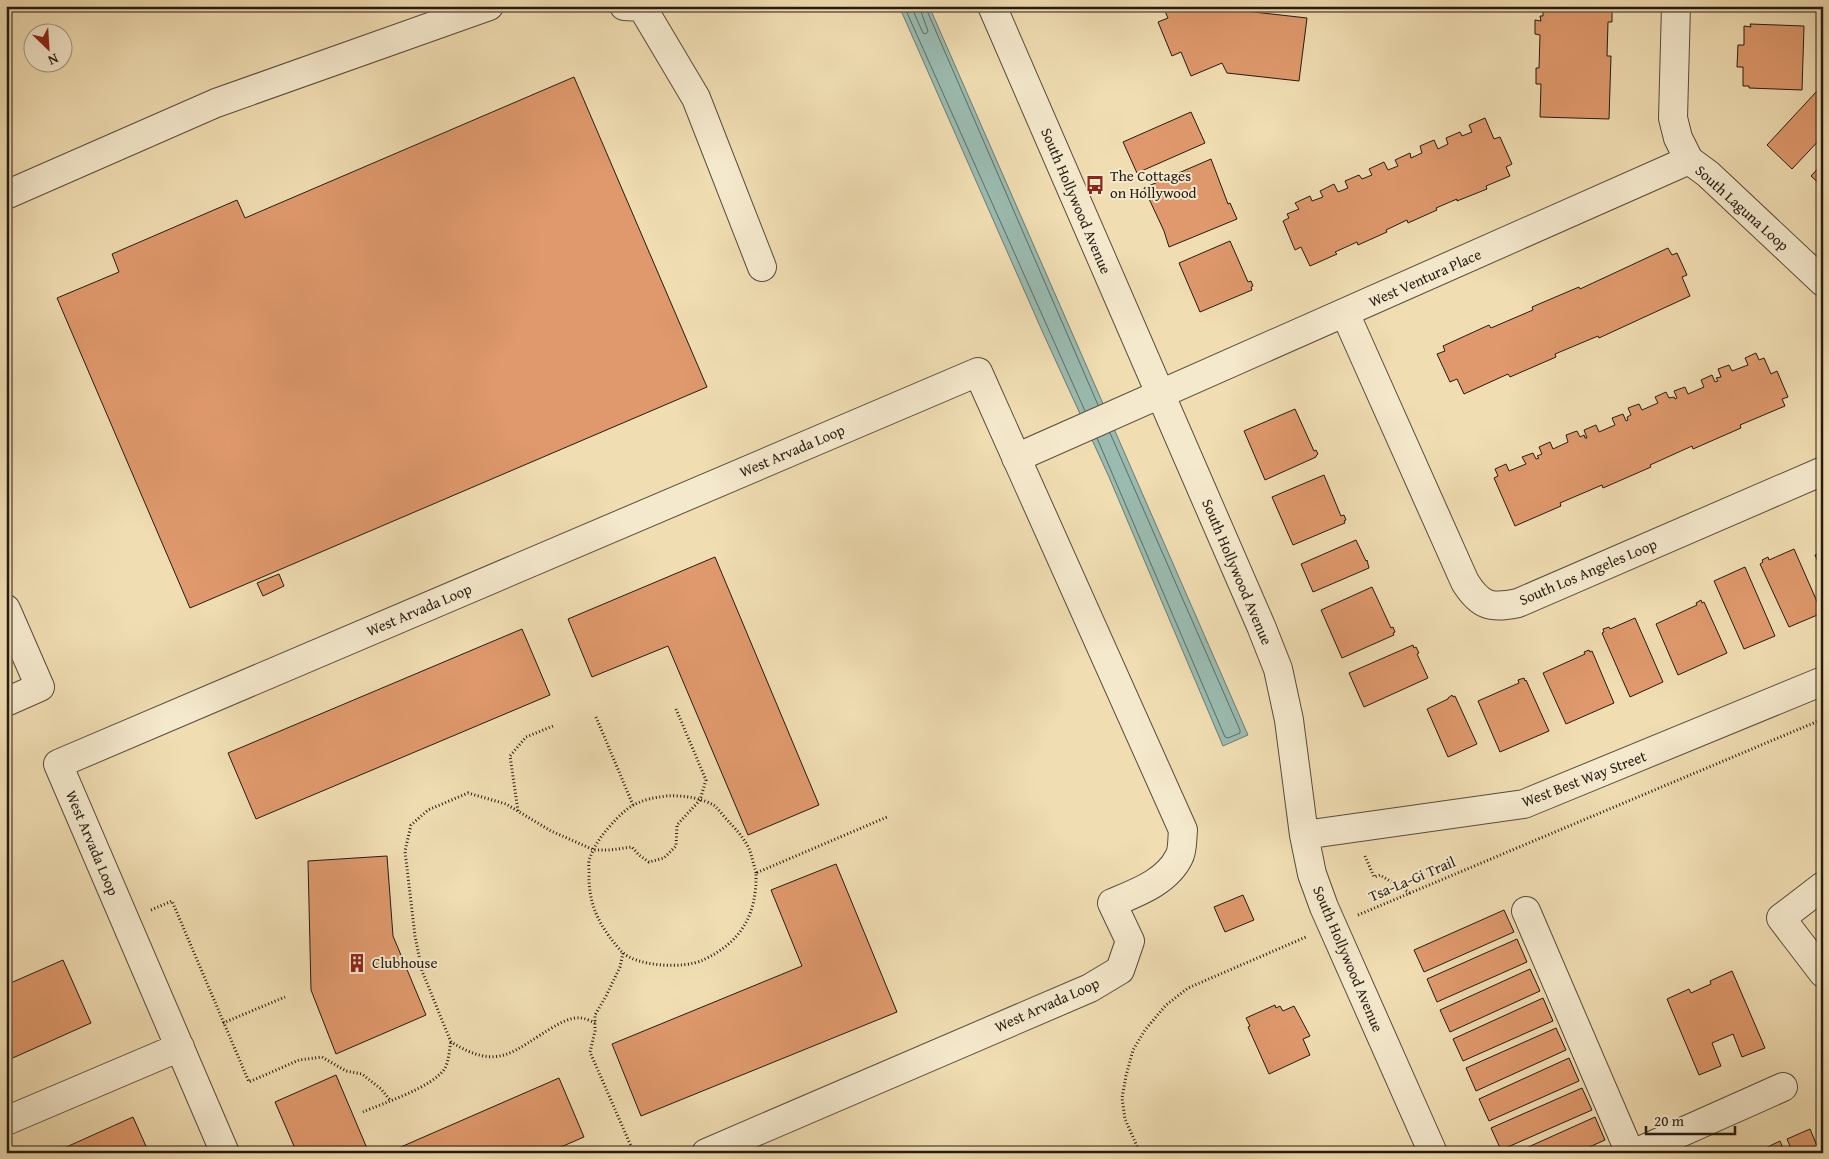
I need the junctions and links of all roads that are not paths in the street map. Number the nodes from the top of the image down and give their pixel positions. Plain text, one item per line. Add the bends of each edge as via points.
1 (489, 6) edge
2 (624, 6) edge
3 (992, 6) edge
4 (1676, 6) edge
5 (1689, 160) junction
6 (6, 195) edge
7 (762, 267) dead end
8 (1823, 282) edge
9 (1344, 313) junction
10 (1160, 395) junction
11 (1016, 458) junction
12 (1823, 471) edge
13 (6, 609) edge
14 (1823, 681) edge
15 (6, 702) edge
16 (1304, 835) junction
17 (1823, 886) edge
18 (1526, 911) dead end
19 (1823, 973) edge
20 (180, 1047) junction
21 (1783, 1087) dead end
22 (6, 1121) edge
23 (225, 1153) edge
24 (706, 1153) edge
25 (1433, 1153) edge
26 (1630, 1153) edge
27 (1635, 1153) edge

1 - 6 street via 216,103
2 - 7 street via 642,7 696,98
3 - 10 street, South Hollywood Avenue
4 - 5 street, South Laguna Loop via 1673,118
5 - 8 street, South Laguna Loop
5 - 9 street, West Ventura Place
9 - 10 street, West Ventura Place
9 - 12 street, South Los Angeles Loop via 1464,582 1484,604 1500,607 1518,603
10 - 11 street
10 - 16 street, South Hollywood Avenue via 1278,669 1289,720
11 - 20 street, West Arvada Loop via 978,372 58,764
11 - 24 street, West Arvada Loop via 1183,830 1180,856 1167,873 1145,889 1112,903 1130,941 1120,970 1090,988
13 - 15 street via 40,687
14 - 16 street, West Best Way Street via 1524,804
16 - 25 street, South Hollywood Avenue via 1312,874 1332,926
17 - 19 street via 1781,918
18 - 26 street
20 - 22 street
20 - 23 street, West Arvada Loop
21 - 27 street

